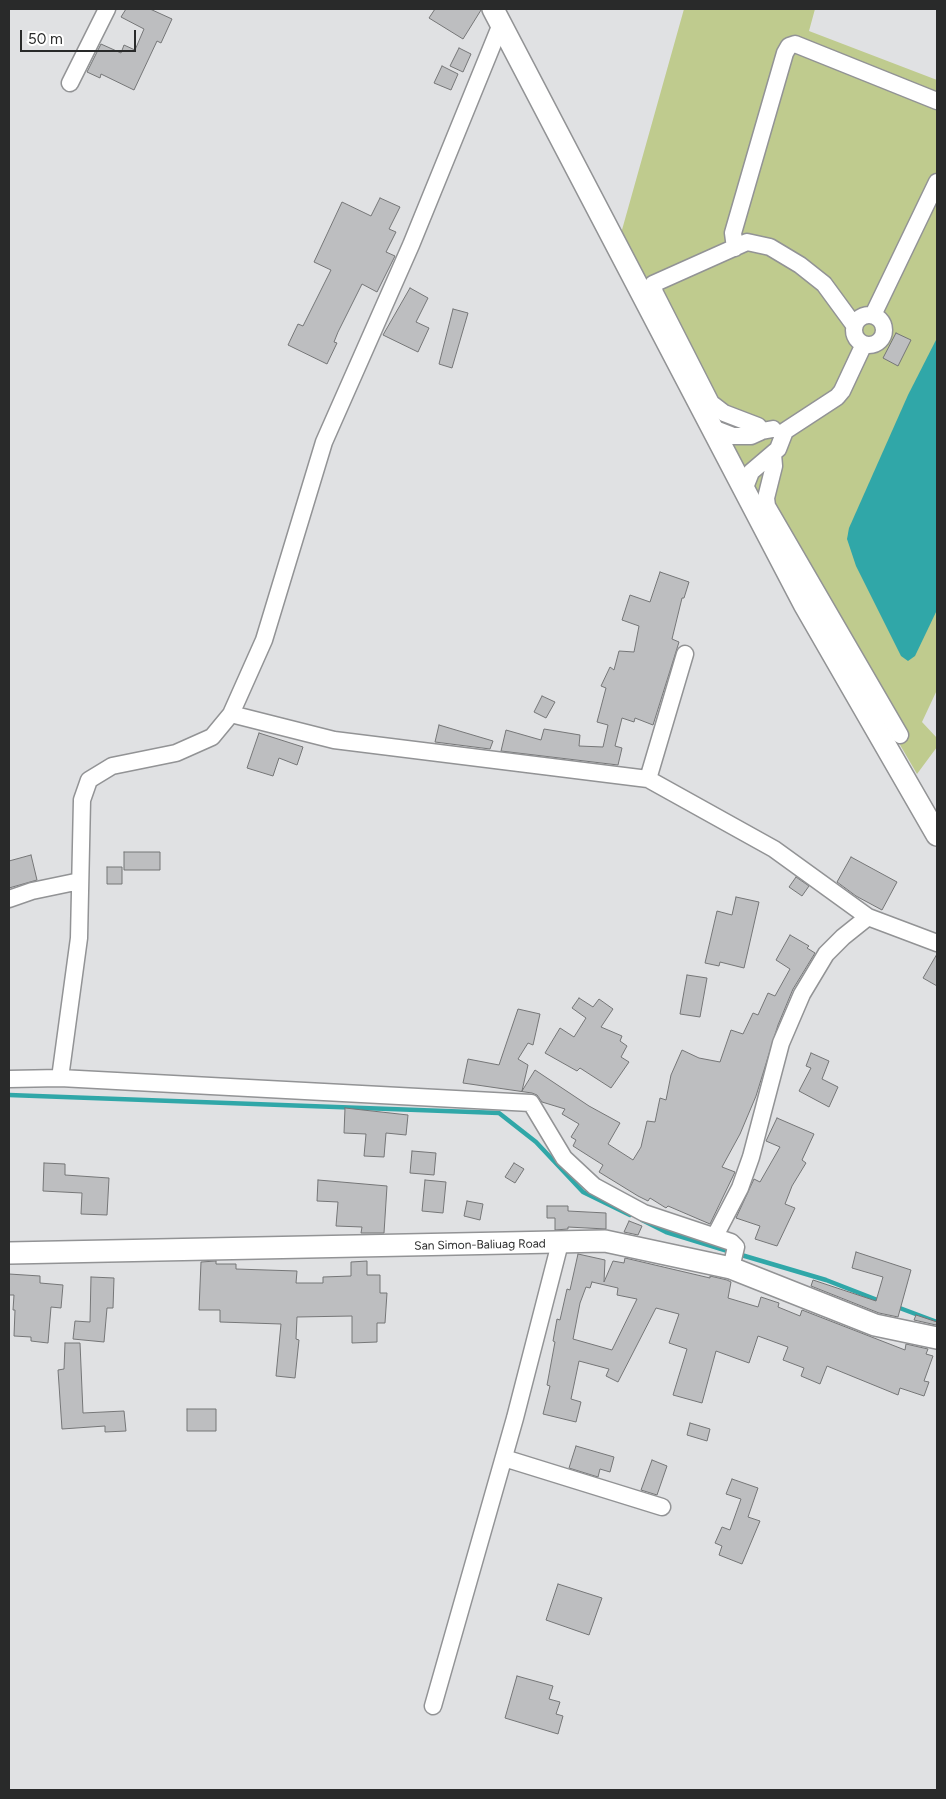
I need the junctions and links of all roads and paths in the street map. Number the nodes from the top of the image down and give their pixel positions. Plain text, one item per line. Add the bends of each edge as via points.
1 (106, 9) edge
2 (497, 16) edge
3 (70, 83) dead end
4 (937, 101) edge
5 (937, 182) edge
6 (735, 248) junction
7 (873, 315) junction
8 (854, 325) junction
9 (864, 344) junction
10 (710, 427) junction
11 (762, 431) junction
12 (785, 431) junction
13 (773, 454) junction
14 (744, 490) junction
15 (685, 654) dead end
16 (232, 714) junction
17 (900, 735) dead end
18 (648, 780) junction
19 (937, 835) edge
20 (80, 881) junction
21 (9, 899) edge
22 (868, 917) junction
23 (937, 943) edge
24 (60, 1078) junction
25 (9, 1079) edge
26 (715, 1236) junction
27 (560, 1243) junction
28 (9, 1253) edge
29 (731, 1268) junction
30 (937, 1338) edge
31 (504, 1458) junction
32 (662, 1507) dead end
33 (433, 1706) dead end

1 - 3 street
2 - 10 main road
2 - 16 street via 411,244 324,442 264,640
4 - 6 street via 795,44 789,46 732,233
5 - 7 street
6 - 8 street via 747,242 770,247 800,265 824,284
6 - 11 street via 653,284 711,403
7 - 8 street via 865,315
7 - 9 street via 880,320 883,334 872,345
8 - 9 street via 857,340
9 - 12 street via 837,397
10 - 11 street via 733,436 751,436
10 - 14 main road
11 - 12 street via 770,428
12 - 13 street
13 - 14 street via 751,472
13 - 17 street via 767,506
14 - 19 main road via 804,604
15 - 18 street
16 - 18 street via 334,740
16 - 20 street via 212,737 176,753 112,766 89,780 82,800
18 - 22 street via 774,849
20 - 21 street
20 - 24 street via 79,938
22 - 23 street
22 - 26 street via 826,954 802,994 781,1043 751,1157
24 - 25 street
24 - 26 street via 531,1103 564,1158 594,1186 644,1213
26 - 29 street via 736,1247
27 - 28 main road, San Simon-Baliuag Road
27 - 29 main road, San Simon-Baliuag Road via 605,1241
27 - 31 street
29 - 30 main road, San Simon-Baliuag Road via 875,1325
31 - 32 street
31 - 33 street

